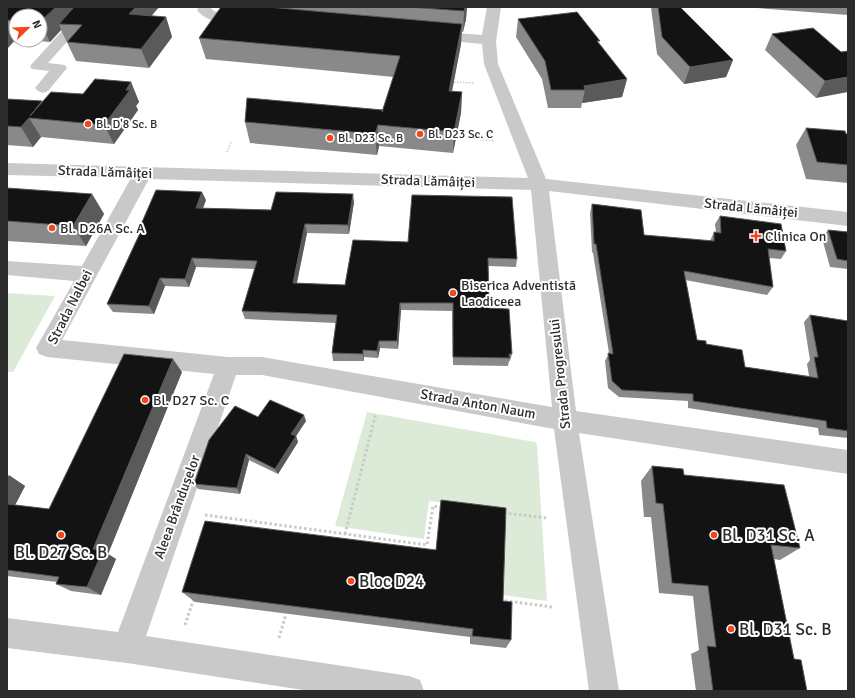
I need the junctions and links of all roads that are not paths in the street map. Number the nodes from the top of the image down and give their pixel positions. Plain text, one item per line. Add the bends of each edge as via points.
1 (92, 7) edge
2 (206, 7) edge
3 (494, 7) edge
4 (255, 20) edge
5 (420, 34) edge
6 (488, 40) junction
7 (43, 88) dead end
8 (7, 169) edge
9 (143, 173) junction
10 (539, 184) junction
11 (848, 219) edge
12 (7, 268) edge
13 (86, 274) junction
14 (228, 366) junction
15 (565, 420) junction
16 (848, 462) edge
17 (7, 632) edge
18 (127, 648) junction
19 (409, 691) edge
20 (604, 691) edge

1 - 7 street via 37,66 60,68
2 - 4 street via 204,10 207,14 216,17
3 - 6 street, Strada Progresului
5 - 6 street
6 - 10 street, Strada Progresului via 491,64
8 - 9 street, Strada Lămâiței
9 - 10 street, Strada Lămâiței
9 - 13 street, Strada Nalbei
10 - 11 street, Strada Lămâiței
10 - 15 street, Strada Progresului
12 - 13 street
13 - 14 street, Strada Nalbei via 47,348
14 - 15 street, Strada Anton Naum via 262,366
14 - 18 street, Aleea Brândușelor
15 - 16 street, Strada Anton Naum
15 - 20 street, Strada Progresului
17 - 18 street
18 - 19 street

